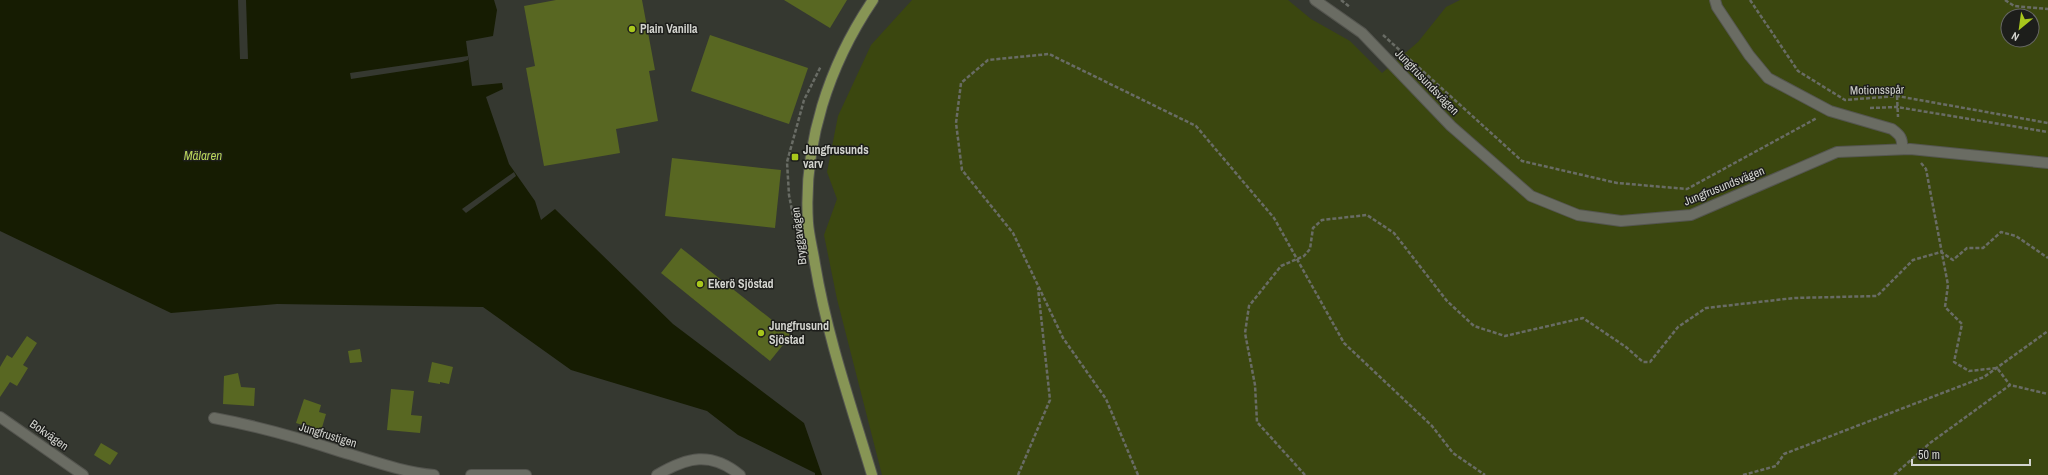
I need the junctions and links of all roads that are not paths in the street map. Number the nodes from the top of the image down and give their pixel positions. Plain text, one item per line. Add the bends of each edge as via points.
1 (874, 0) edge
2 (1315, 0) edge
3 (1715, 0) edge
4 (1906, 149) junction
5 (2048, 163) edge
6 (0, 418) edge
7 (214, 418) dead end
8 (83, 475) edge
9 (434, 475) edge
10 (471, 475) edge
11 (526, 475) edge
12 (657, 475) edge
13 (740, 475) edge
14 (872, 475) edge

1 - 14 main road, Bryggavägen via 855,27 831,77 817,120 807,190 808,224 822,306
2 - 4 street, Jungfrusundsvägen via 1362,33 1451,126 1532,196 1578,214 1621,221 1691,215 1837,152
3 - 4 street via 1749,55 1768,78 1830,111 1892,129 1900,135
4 - 5 street, Jungfrusundsvägen
6 - 8 street, Bokvägen
7 - 9 street, Jungfrustigen via 322,445 379,465
10 - 11 street
12 - 13 street via 675,464 703,458 718,462

